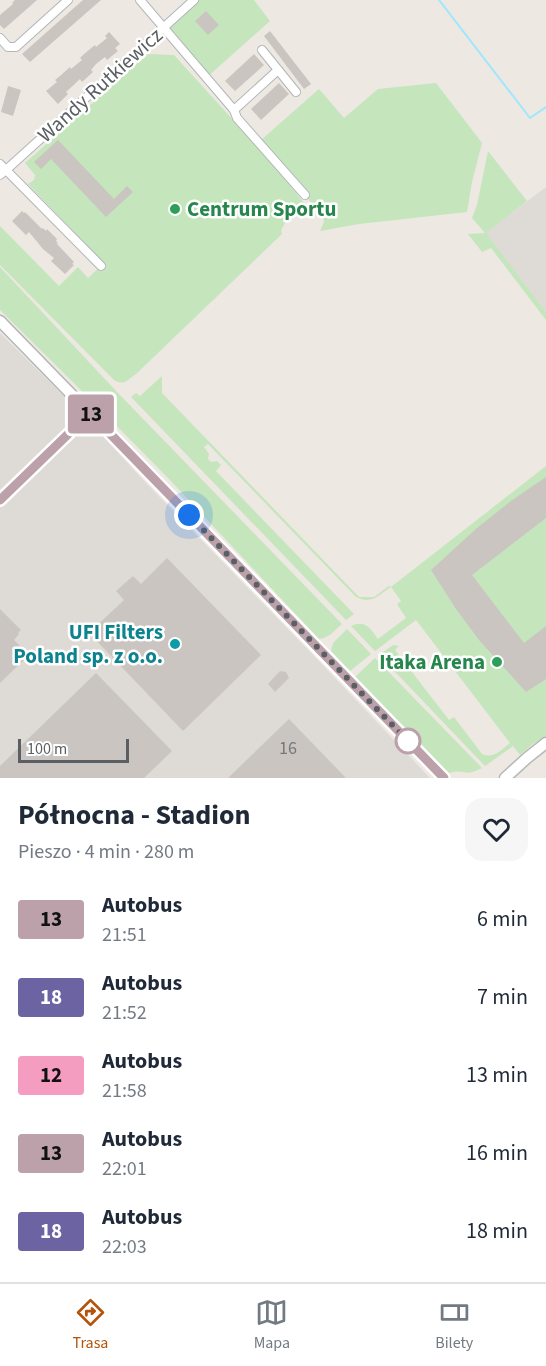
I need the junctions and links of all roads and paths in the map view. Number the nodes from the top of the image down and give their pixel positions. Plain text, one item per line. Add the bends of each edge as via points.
1 (68, 0) edge
2 (140, 0) edge
3 (194, 0) edge
4 (163, 28) junction
5 (0, 38) edge
6 (262, 50) dead end
7 (278, 70) junction
8 (296, 92) dead end
9 (234, 111) junction
10 (2, 169) edge
11 (305, 195) dead end
12 (101, 266) dead end
13 (0, 321) edge
14 (90, 413) junction
15 (0, 500) edge
16 (546, 743) edge
17 (444, 778) edge
18 (506, 778) edge

1 - 5 street via 16,47 8,47
2 - 4 street
3 - 4 street, Wandy Rutkiewicz
4 - 9 street
4 - 10 street, Wandy Rutkiewicz
6 - 7 street
7 - 8 street
7 - 9 street
9 - 11 street
10 - 12 street, Wandy Rutkiewicz
13 - 14 street
14 - 15 street
14 - 17 street
16 - 18 street

